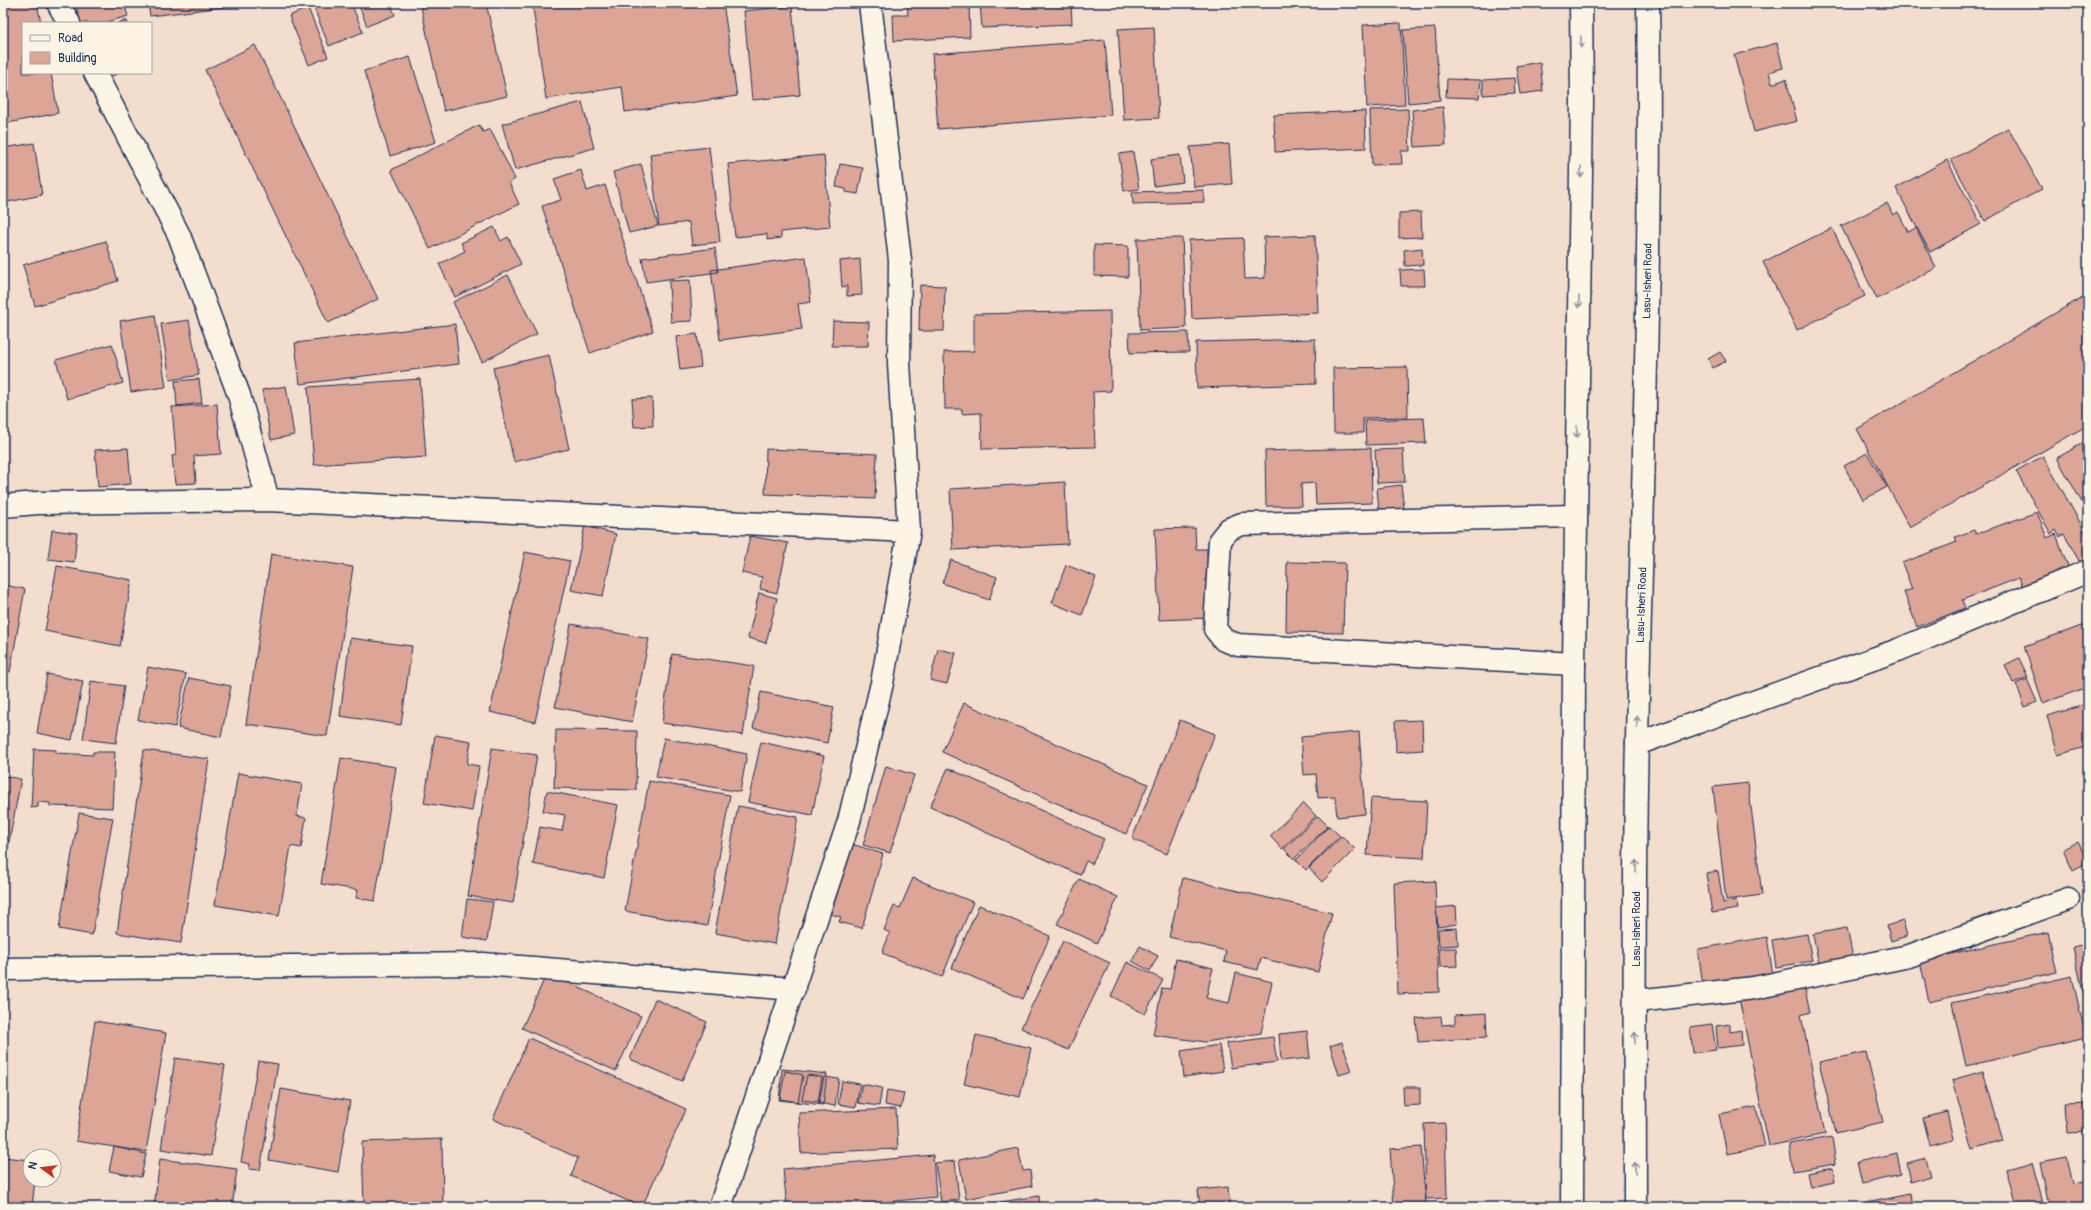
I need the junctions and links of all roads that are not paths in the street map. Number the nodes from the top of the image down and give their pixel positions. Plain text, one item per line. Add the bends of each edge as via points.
1 (58, 3) edge
2 (870, 3) edge
3 (1581, 3) edge
4 (1648, 3) edge
5 (68, 22) edge
6 (96, 74) edge
7 (268, 500) junction
8 (3, 506) edge
9 (1576, 516) junction
10 (909, 531) junction
11 (2088, 572) edge
12 (1574, 664) junction
13 (1637, 744) junction
14 (2068, 899) dead end
15 (3, 969) edge
16 (794, 989) junction
17 (1636, 1001) junction
18 (720, 1207) edge
19 (1572, 1207) edge
20 (1635, 1207) edge

1 - 5 street
2 - 10 street via 900,260 899,363
3 -> 9 street
13 -> 4 street, Lasu-Isheri Road via 1649,141
6 - 7 street via 179,235 240,396
7 - 8 street via 37,503
7 - 10 street
9 - 12 street
9 - 12 street via 1242,524 1229,529 1220,540 1215,629 1224,640 1238,645
10 - 16 street via 882,683 849,821
11 - 13 street via 1898,650
12 - 19 street
17 -> 13 street, Lasu-Isheri Road
14 - 17 street via 1909,956 1754,988
15 - 16 street via 483,964
16 - 18 street
20 -> 17 street, Lasu-Isheri Road

